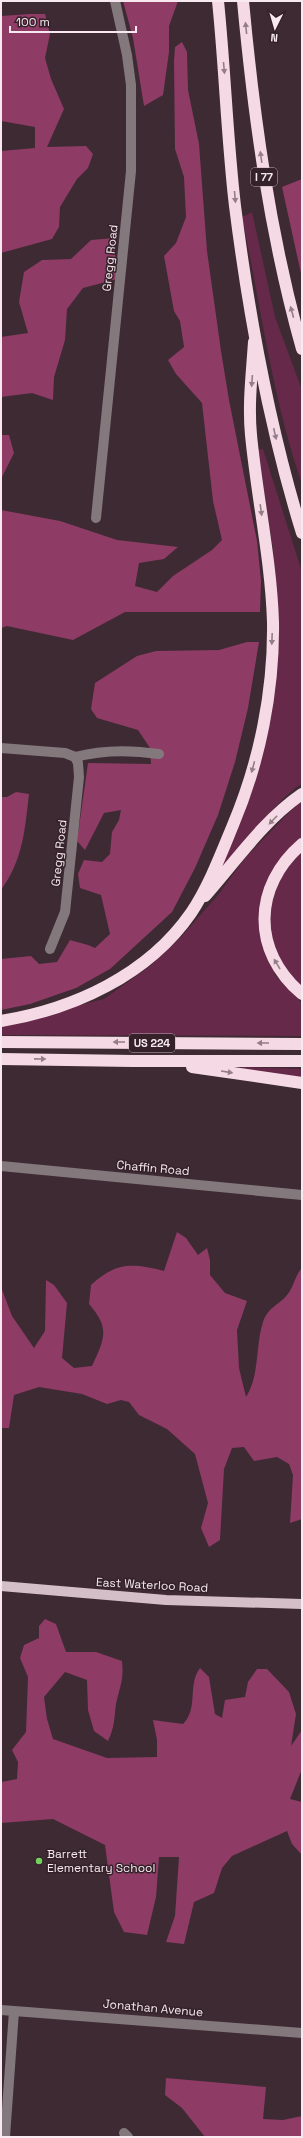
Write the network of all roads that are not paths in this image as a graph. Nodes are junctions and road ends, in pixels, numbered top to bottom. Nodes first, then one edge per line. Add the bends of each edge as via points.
1 (115, 1) edge
2 (218, 1) edge
3 (243, 1) edge
4 (254, 342) junction
5 (302, 350) edge
6 (96, 518) dead end
7 (302, 533) edge
8 (1, 748) edge
9 (160, 754) dead end
10 (75, 757) junction
11 (302, 794) edge
12 (302, 844) edge
13 (191, 913) junction
14 (50, 949) dead end
15 (302, 994) edge
16 (1, 1021) edge
17 (1, 1042) edge
18 (302, 1044) edge
19 (1, 1059) edge
20 (133, 1061) junction
21 (302, 1061) edge
22 (302, 1083) edge
23 (1, 1166) edge
24 (302, 1195) edge
25 (1, 1586) edge
26 (302, 1604) edge
27 (1, 2010) edge
28 (14, 2011) junction
29 (302, 2033) edge
30 (5, 2137) edge

1 - 6 street, Gregg Road via 131,85 131,171
2 -> 4 highway, I 77 via 235,206
5 -> 3 highway, I 77 via 279,261 264,179
4 -> 7 highway, I 77 via 288,486
4 -> 13 highway via 251,435 270,570 273,624 268,701 253,769 240,809
8 - 10 street via 65,753
9 - 10 street via 142,751 103,752
10 - 14 street, Gregg Road via 79,777 68,890 64,918
11 -> 13 highway via 290,802 268,825
15 -> 12 highway via 284,976 270,952 265,918 267,896 273,878 288,856
13 - 16 highway via 150,956 107,986 76,1002 52,1010
18 -> 17 highway, US 224
19 -> 20 highway, US 224
20 - 21 highway, US 224
20 -> 22 highway via 195,1067
23 - 24 street, Chaffin Road
25 - 26 main road, East Waterloo Road via 166,1600
27 - 28 street, Jonathan Avenue
28 - 29 street, Jonathan Avenue
28 - 30 street

